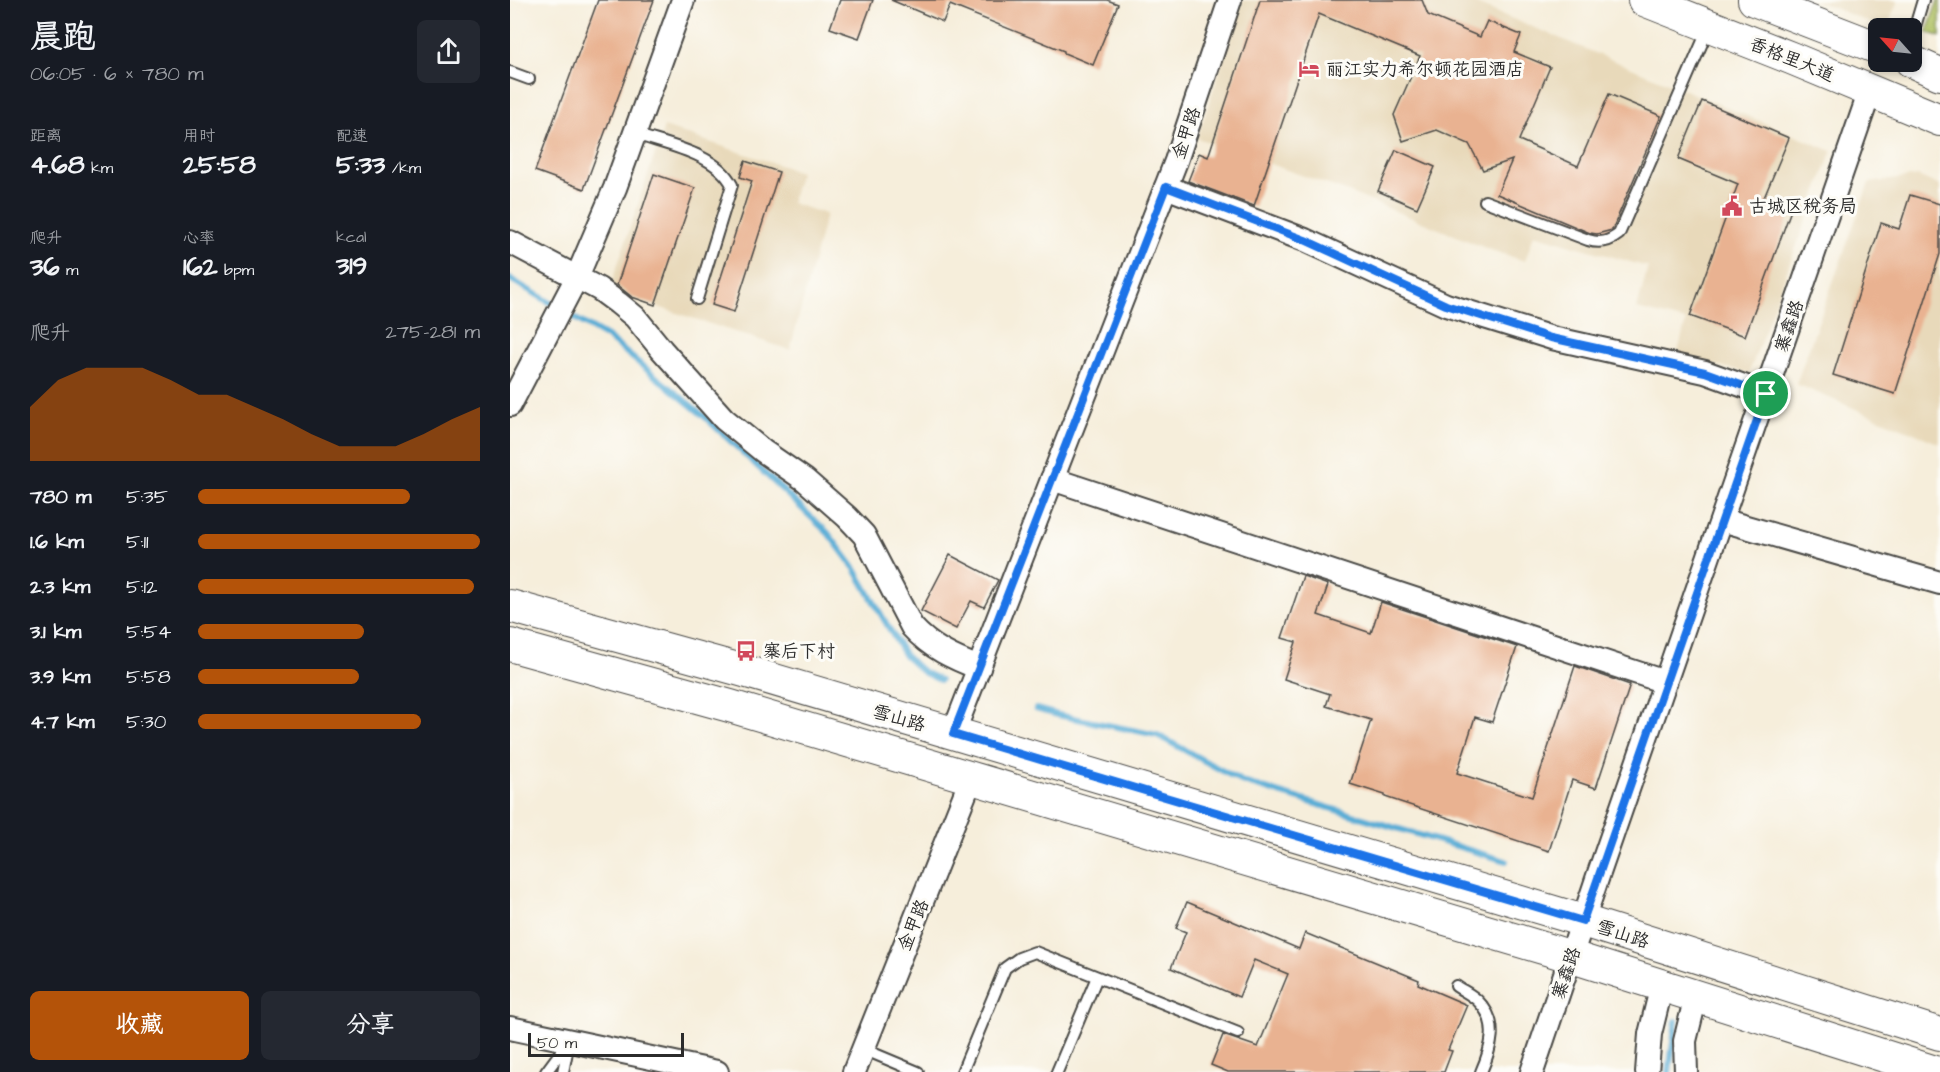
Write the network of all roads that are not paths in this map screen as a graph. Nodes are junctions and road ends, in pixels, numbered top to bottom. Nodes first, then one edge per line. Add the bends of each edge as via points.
1 (1230, 0) edge
2 (1644, 0) edge
3 (1754, 0) edge
4 (1923, 0) edge
5 (678, 1) edge
6 (1918, 18) edge
7 (1710, 26) junction
8 (1868, 44) edge
9 (1922, 66) edge
10 (510, 72) edge
11 (1940, 74) edge
12 (529, 79) dead end
13 (1870, 91) junction
14 (1940, 120) edge
15 (634, 134) junction
16 (1166, 187) junction
17 (1485, 201) dead end
18 (510, 242) edge
19 (577, 277) junction
20 (697, 299) dead end
21 (1766, 394) junction
22 (510, 405) edge
23 (1052, 478) junction
24 (1722, 520) junction
25 (1940, 583) edge
26 (510, 606) edge
27 (510, 645) edge
28 (979, 668) junction
29 (1665, 682) junction
30 (953, 734) junction
31 (971, 779) junction
32 (1583, 921) junction
33 (1571, 957) junction
34 (1097, 977) junction
35 (1456, 986) dead end
36 (1662, 986) junction
37 (1696, 996) junction
38 (510, 1028) edge
39 (1238, 1033) dead end
40 (1940, 1034) edge
41 (570, 1041) junction
42 (863, 1049) junction
43 (546, 1072) edge
44 (563, 1072) edge
45 (717, 1072) edge
46 (854, 1072) edge
47 (918, 1072) edge
48 (962, 1072) edge
49 (1057, 1072) edge
50 (1481, 1072) edge
51 (1532, 1072) edge
52 (1647, 1072) edge
53 (1686, 1072) edge
54 (1935, 1072) edge

1 - 16 street, 金甲路
2 - 7 main road, 香格里大道
3 - 8 main road
4 - 6 lane
5 - 15 street
7 - 13 main road, 香格里大道
7 - 17 lane via 1619,234 1600,242 1588,240
9 - 11 main road
10 - 12 lane
13 - 14 main road, 香格里大道
13 - 21 street, 寨鑫路
15 - 19 street
15 - 20 lane via 706,159 723,171 732,185
16 - 21 street via 1305,240 1446,305 1551,338 1705,372
16 - 23 street, 金甲路
18 - 19 street
19 - 22 street
19 - 28 street via 635,317 724,419 847,517 864,535 919,635 938,650
21 - 24 street, 寨鑫路
23 - 28 street, 金甲路
23 - 29 street
24 - 25 street
24 - 29 street, 寨鑫路
26 - 30 main road, 雪山路
27 - 31 main road, 雪山路
28 - 30 street, 金甲路
29 - 32 street, 寨鑫路
30 - 32 main road, 雪山路
31 - 33 main road, 雪山路
31 - 42 street, 金甲路
32 - 33 street, 寨鑫路
32 - 40 main road, 雪山路
33 - 36 main road, 雪山路
33 - 51 street, 寨鑫路
34 - 39 lane
34 - 48 lane via 1035,952 1012,962 1005,968
34 - 49 lane
35 - 50 lane via 1478,1000 1491,1024 1491,1048
36 - 37 main road, 雪山路
36 - 52 street via 1650,1034
37 - 53 street via 1685,1041
37 - 54 main road, 雪山路
38 - 41 street
41 - 43 lane
41 - 44 lane
41 - 45 street
42 - 46 street, 金甲路
42 - 47 lane

